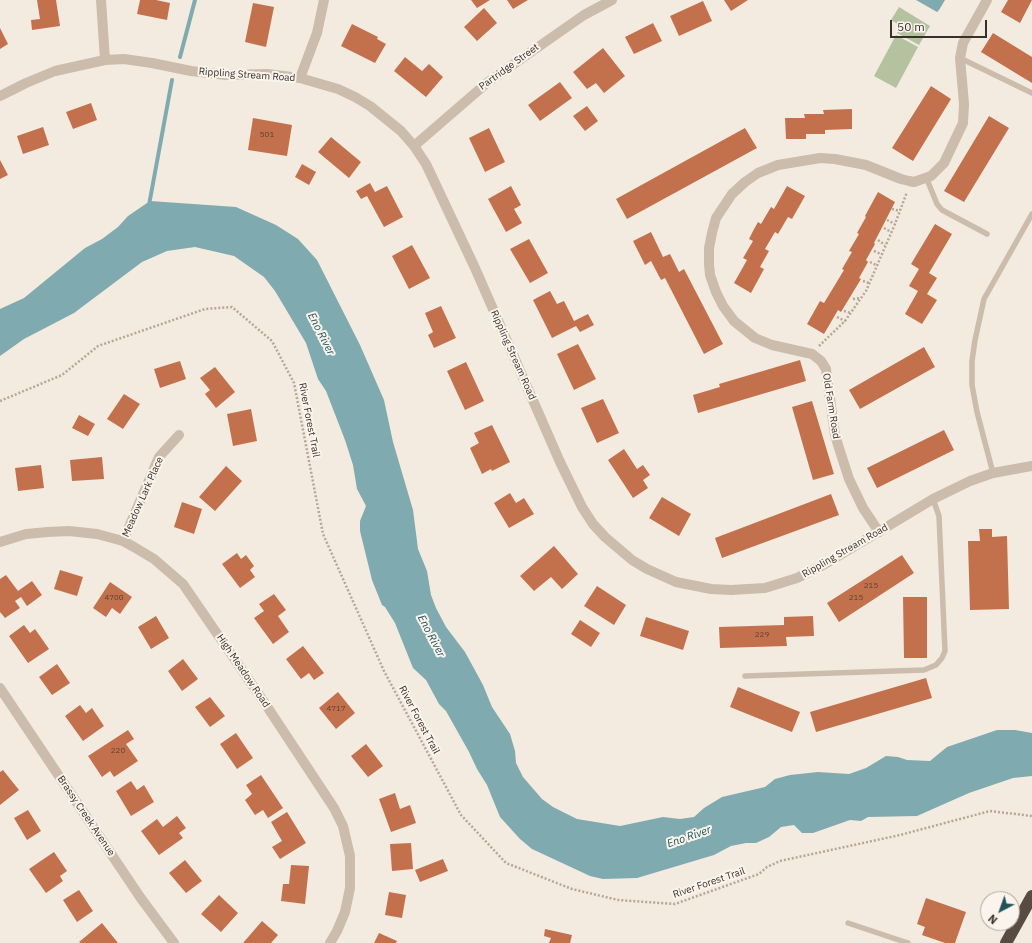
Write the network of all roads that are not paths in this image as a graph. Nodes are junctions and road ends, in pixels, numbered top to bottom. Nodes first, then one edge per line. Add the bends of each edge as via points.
1 (100, 0) edge
2 (324, 0) edge
3 (612, 0) edge
4 (987, 0) edge
5 (960, 58) junction
6 (105, 60) junction
7 (300, 78) junction
8 (1032, 93) edge
9 (0, 96) edge
10 (414, 146) junction
11 (926, 177) junction
12 (1032, 214) edge
13 (987, 234) dead end
14 (179, 435) dead end
15 (1032, 466) edge
16 (993, 473) junction
17 (933, 499) junction
18 (879, 532) junction
19 (123, 541) junction
20 (0, 542) edge
21 (745, 676) dead end
22 (0, 688) edge
23 (1032, 896) edge
24 (848, 923) dead end
25 (174, 943) edge
26 (330, 943) edge
27 (908, 943) edge
28 (1006, 943) edge

1 - 6 street
2 - 7 street via 317,33
3 - 10 street, Partridge Street via 584,15 488,82
4 - 5 street via 963,43
5 - 8 lane
5 - 11 street via 963,123 944,163 931,176
6 - 7 street, Rippling Stream Road via 131,60 226,75 267,74
6 - 9 street, Rippling Stream Road via 55,71
7 - 10 street, Rippling Stream Road via 338,89 354,97 386,118
10 - 18 street, Rippling Stream Road via 426,164 460,236 571,486 593,524 619,550 647,569 676,582 711,589 764,588 797,578
11 - 13 lane via 942,210
11 - 18 street, Old Farm Road via 914,182 866,165 820,158 772,167 758,173 732,194 716,218 709,248 710,275 723,306 734,321 755,338 772,345 812,354 826,369 835,435 849,479 863,508
12 - 16 lane via 984,299 975,340 972,385
14 - 19 street, Meadow Lark Place via 159,457
15 - 16 street, Rippling Stream Road
16 - 17 street, Rippling Stream Road
17 - 18 street, Rippling Stream Road
17 - 21 lane via 939,516 945,651 936,665 924,670
19 - 20 street, High Meadow Road via 97,534 69,531 26,534
19 - 26 street, High Meadow Road via 154,559 187,589 334,808 346,835 351,872 345,912
22 - 25 street, Brassy Creek Avenue via 140,897
23 - 28 highway
24 - 27 lane

